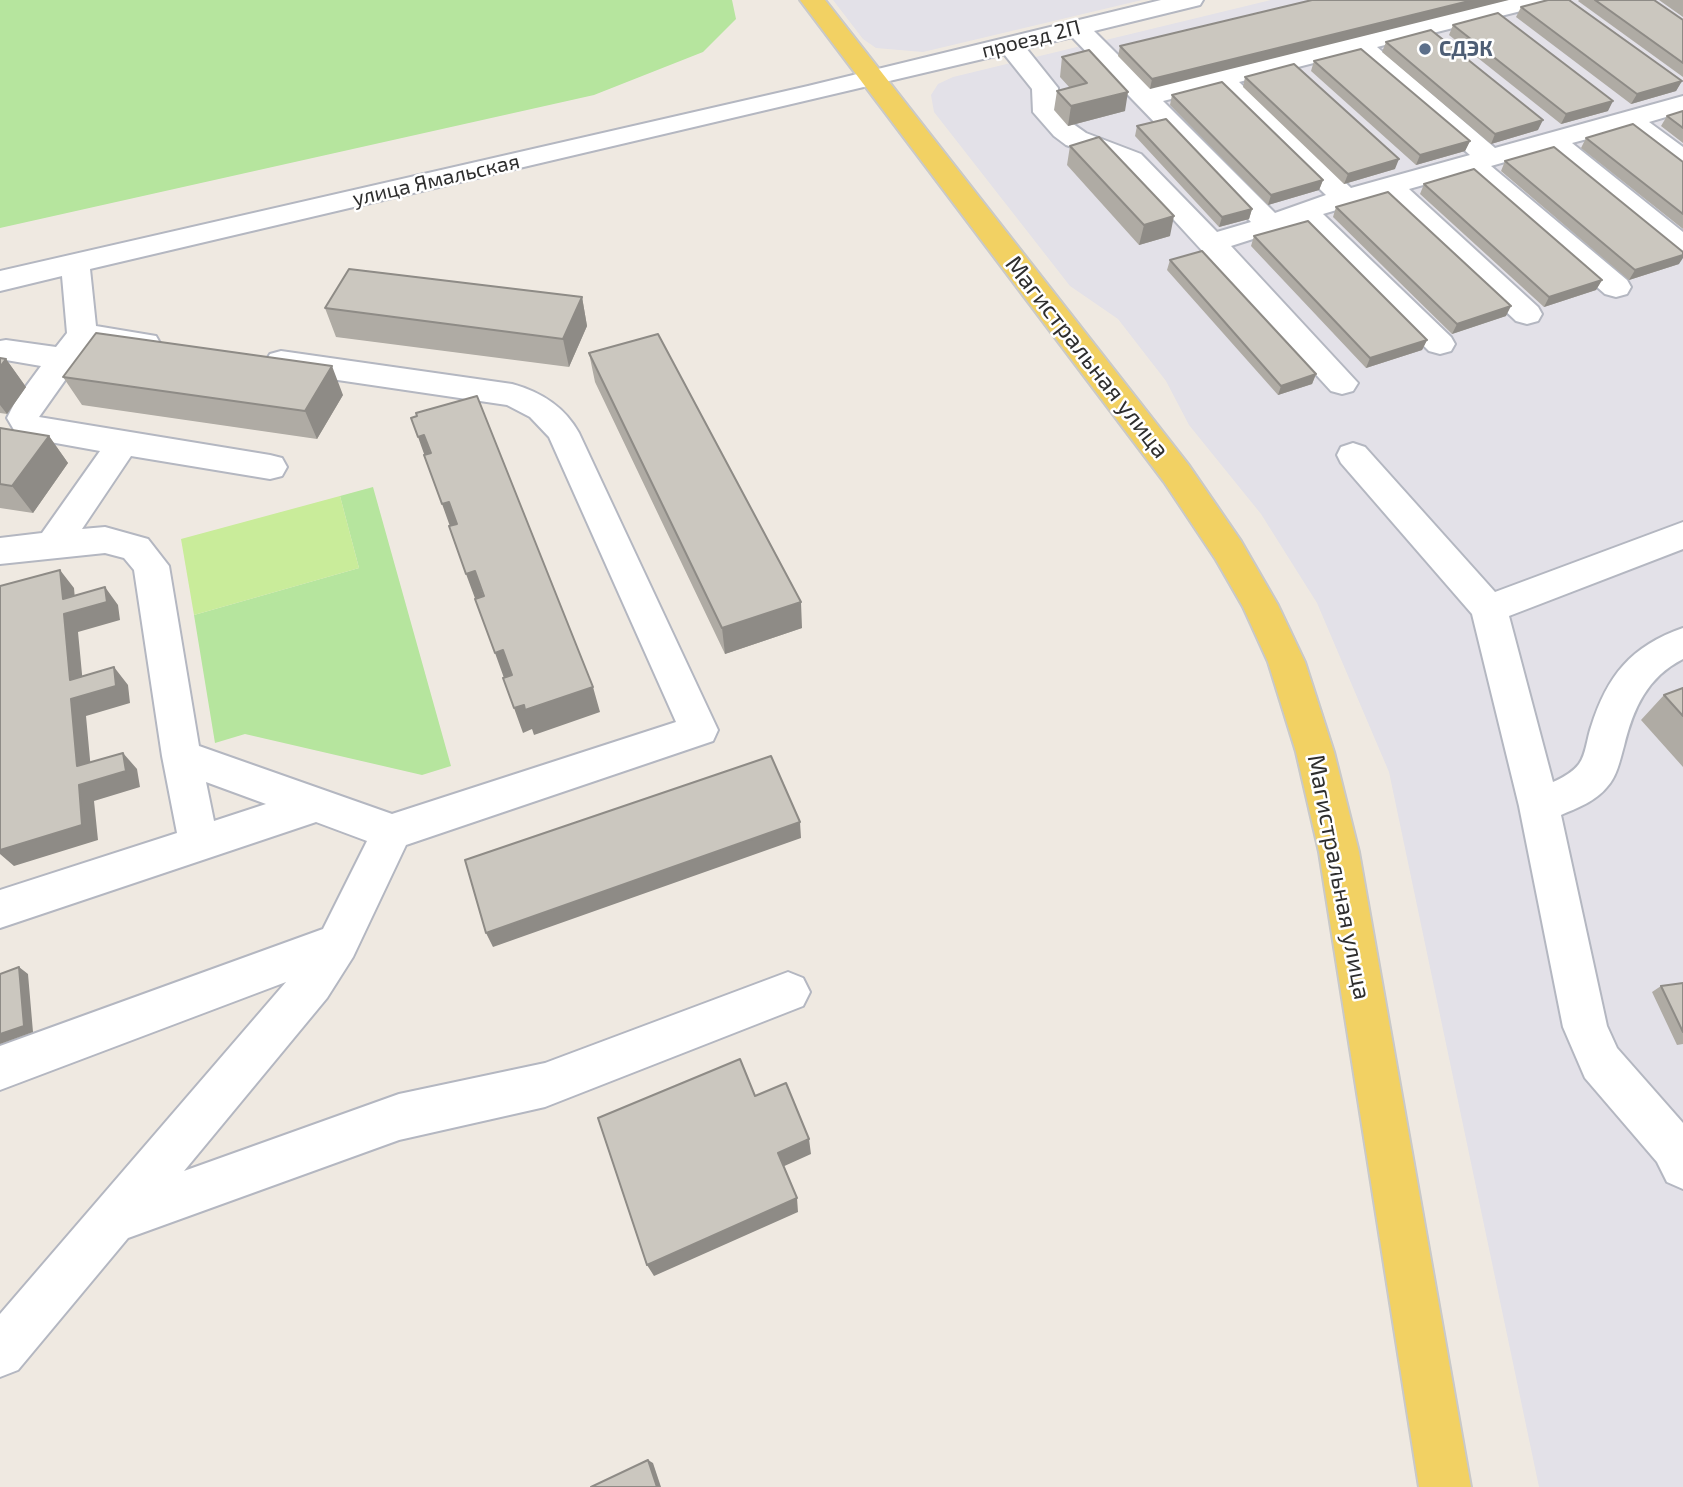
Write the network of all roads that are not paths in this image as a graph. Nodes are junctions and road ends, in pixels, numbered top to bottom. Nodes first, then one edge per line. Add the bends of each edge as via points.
1 (811, 0) edge
2 (1191, 0) edge
3 (1536, 0) edge
4 (1493, 11) junction
5 (1426, 27) junction
6 (1514, 27) edge
7 (1077, 28) junction
8 (1009, 44) junction
9 (1358, 44) junction
10 (1447, 44) edge
11 (1288, 61) junction
12 (871, 78) junction
13 (1220, 78) junction
14 (1308, 79) edge
15 (1146, 97) junction
16 (1683, 104) edge
17 (1624, 113) junction
18 (1552, 133) junction
19 (1481, 160) junction
20 (1683, 160) edge
21 (1401, 175) junction
22 (1345, 198) junction
23 (1304, 212) junction
24 (1271, 225) junction
25 (1211, 243) junction
26 (1683, 247) edge
27 (75, 263) junction
28 (0, 281) edge
29 (1616, 287) dead end
30 (1527, 314) dead end
31 (1440, 345) dead end
32 (72, 346) junction
33 (177, 348) edge
34 (6, 350) dead end
35 (245, 357) edge
36 (1342, 383) dead end
37 (122, 444) junction
38 (1353, 455) dead end
39 (270, 467) dead end
40 (1683, 535) edge
41 (52, 546) junction
42 (0, 551) edge
43 (1489, 609) junction
44 (1683, 643) edge
45 (181, 756) junction
46 (318, 804) junction
47 (1539, 806) junction
48 (392, 832) junction
49 (199, 843) junction
50 (0, 909) edge
51 (338, 943) junction
52 (788, 992) dead end
53 (0, 1068) edge
54 (1683, 1166) edge
55 (111, 1220) junction
56 (0, 1352) edge
57 (1444, 1487) edge

1 - 12 main road, Магистральная улица
2 - 7 street, проезд 2П
3 - 4 street
4 - 5 street
4 - 6 street
5 - 9 street
5 - 10 street
7 - 8 street, проезд 2П
7 - 15 street
8 - 12 street, проезд 2П
8 - 25 street via 1040,80 1047,95 1046,112 1059,127 1076,139 1130,157
9 - 11 street
9 - 19 street
11 - 13 street
11 - 14 street
12 - 27 street, улица Ямальская
12 - 57 main road, Магистральная улица via 1212,523 1249,585 1297,690 1339,852
13 - 15 street
13 - 22 street
15 - 24 street
16 - 17 street
17 - 18 street
17 - 20 street
18 - 19 street
18 - 26 street
19 - 21 street
19 - 29 street
21 - 22 street
21 - 30 street
22 - 23 street
23 - 24 street
23 - 31 street
24 - 25 street
25 - 36 street
27 - 28 street, улица Ямальская
27 - 32 street
32 - 33 street
32 - 34 street
32 - 37 street via 27,408 23,418 27,427
35 - 48 street via 512,395 551,416 564,433 699,730
37 - 39 street
37 - 41 street
38 - 43 street
40 - 43 street
41 - 42 street
41 - 45 street via 105,540 136,548 151,566
43 - 47 street
44 - 47 street via 1637,671 1624,689 1591,778
45 - 46 street
45 - 49 street
46 - 48 street
46 - 49 street
47 - 54 street via 1585,1027 1601,1063 1672,1146
48 - 51 street
49 - 50 street
51 - 53 street
51 - 55 street via 312,984
52 - 55 street via 545,1085 399,1117
55 - 56 street

